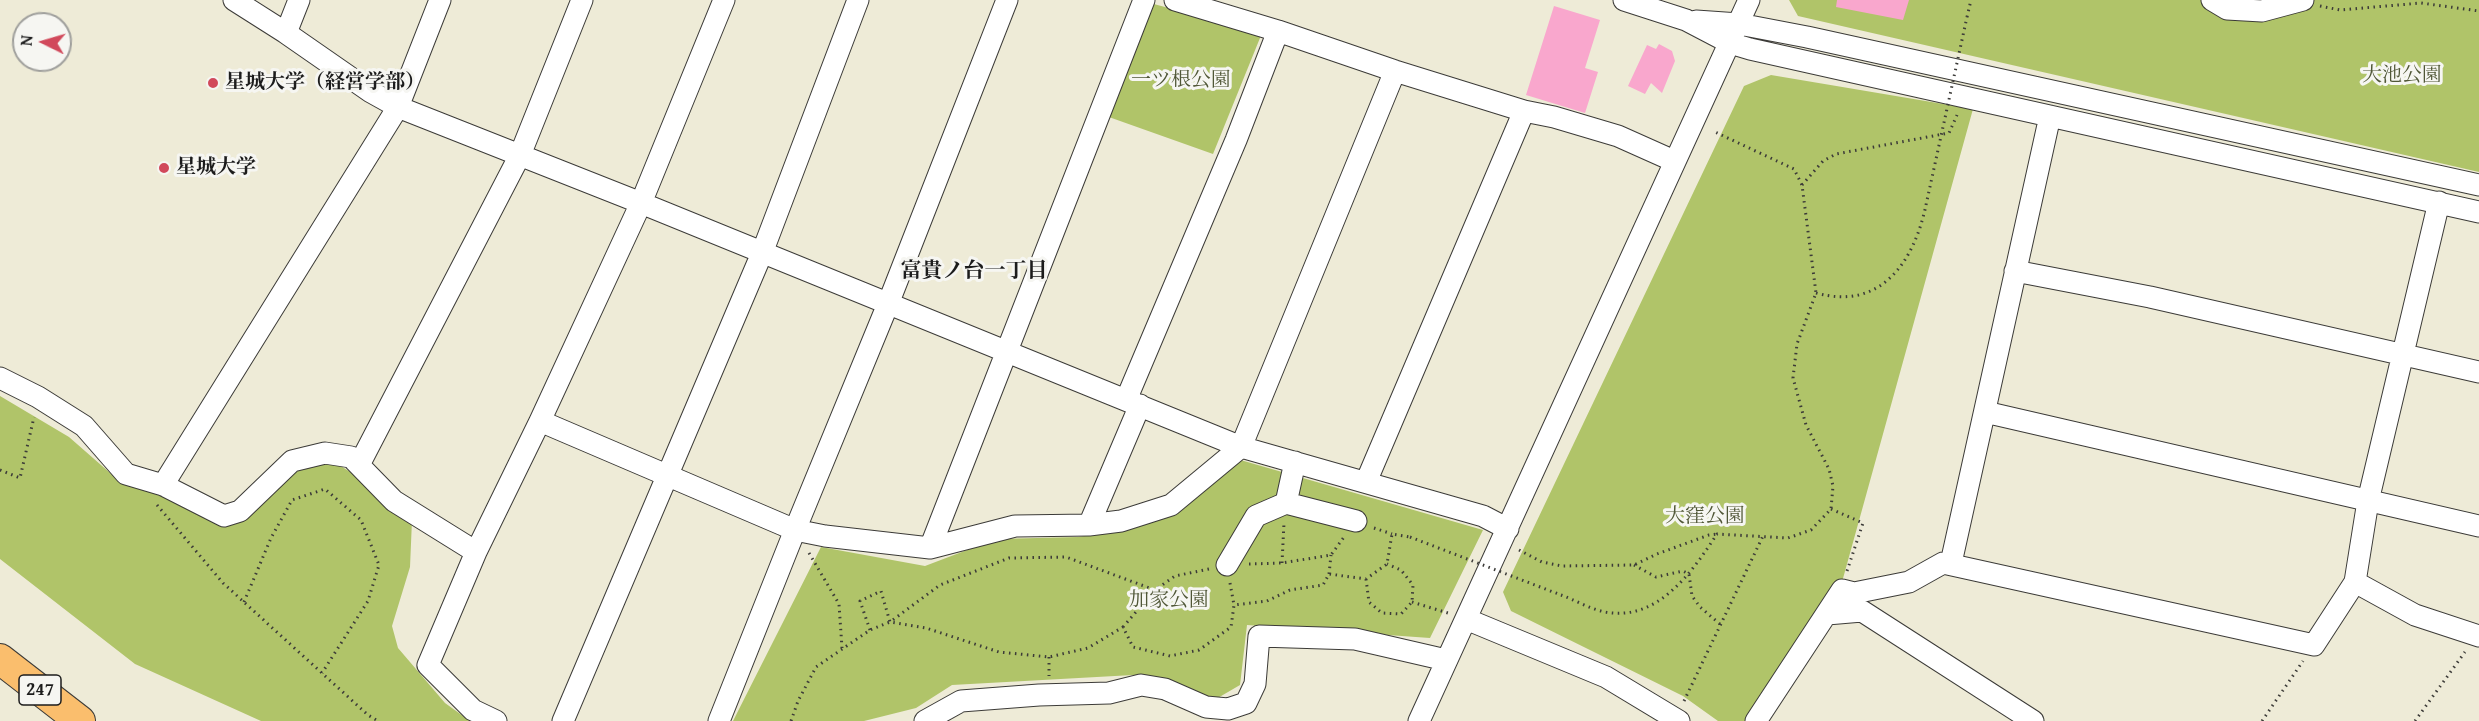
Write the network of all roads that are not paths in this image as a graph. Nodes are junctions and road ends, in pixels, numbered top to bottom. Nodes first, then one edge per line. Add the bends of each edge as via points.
1 (234, 0) edge
2 (299, 0) edge
3 (440, 0) edge
4 (582, 0) edge
5 (724, 0) edge
6 (858, 0) edge
7 (1006, 0) edge
8 (1144, 0) edge
9 (1175, 0) edge
10 (1624, 0) edge
11 (1749, 0) edge
12 (2211, 0) edge
13 (2301, 1) edge
14 (1278, 31) junction
15 (286, 33) junction
16 (1734, 34) junction
17 (1395, 71) junction
18 (398, 107) junction
19 (1524, 111) junction
20 (2050, 116) junction
21 (520, 155) junction
22 (1674, 161) junction
23 (2479, 185) edge
24 (2439, 202) junction
25 (641, 203) junction
26 (2479, 212) edge
27 (762, 253) junction
28 (2015, 271) junction
29 (888, 304) junction
30 (1008, 352) junction
31 (2404, 355) junction
32 (2479, 372) edge
33 (0, 378) edge
34 (1133, 403) junction
35 (1986, 412) junction
36 (540, 422) junction
37 (1241, 447) junction
38 (1295, 462) junction
39 (359, 465) junction
40 (668, 477) junction
41 (1366, 482) junction
42 (160, 494) junction
43 (2368, 501) junction
44 (1286, 503) junction
45 (1356, 521) road end
46 (1089, 525) junction
47 (2479, 526) edge
48 (1508, 529) junction
49 (799, 530) junction
50 (930, 548) junction
51 (476, 552) junction
52 (1951, 563) junction
53 (1227, 565) road end
54 (2355, 582) junction
55 (1827, 614) junction
56 (1466, 619) junction
57 (2478, 636) edge
58 (0, 659) edge
59 (1446, 660) junction
60 (1681, 711) edge
61 (1204, 714) edge
62 (80, 721) edge
63 (496, 721) edge
64 (563, 721) edge
65 (719, 721) edge
66 (925, 721) edge
67 (1419, 721) edge
68 (1756, 721) edge
69 (2033, 721) edge

1 - 15 street
2 - 15 street
3 - 18 street
4 - 21 street
5 - 25 street
6 - 27 street
7 - 29 street
8 - 30 street
9 - 14 street
10 - 16 street
11 - 16 street
12 - 13 street via 2227,9 2262,11
14 - 17 street
14 - 34 street
15 - 18 street
16 - 20 street
16 - 22 street
16 - 23 street
17 - 19 street
17 - 37 street
18 - 21 street
18 - 42 street
19 - 22 street via 1618,136
19 - 41 street
20 - 24 street
20 - 28 street
21 - 25 street
21 - 39 street
22 - 48 street
24 - 26 street
24 - 31 street
25 - 27 street
25 - 36 street
27 - 29 street
27 - 40 street
28 - 31 street via 2150,297
28 - 35 street
29 - 30 street
29 - 49 street
30 - 34 street
30 - 50 street
31 - 32 street
31 - 43 street
33 - 42 street via 84,426 126,474
34 - 37 street
34 - 46 street
35 - 43 street
35 - 52 street
36 - 40 street
36 - 51 street
37 - 38 street
37 - 46 street via 1171,505 1121,521
38 - 41 street
38 - 44 street
39 - 42 street via 351,457 325,453 292,461 240,511 224,516
39 - 51 street via 394,501
40 - 49 street
40 - 64 street
41 - 48 street via 1483,516
43 - 47 street
43 - 54 street
44 - 45 street
44 - 53 street via 1256,516
46 - 50 street via 1015,526
48 - 56 street
49 - 50 street
49 - 65 street
51 - 63 street via 428,665 472,710
52 - 54 street via 2314,645
52 - 55 street via 1943,563 1909,582 1854,593 1842,590
54 - 57 street via 2415,615
55 - 68 street
55 - 69 street via 1862,610
56 - 59 street
56 - 60 street
58 - 62 highway, 247
59 - 61 street via 1355,639 1259,636 1255,684 1246,703
59 - 67 street
61 - 66 street via 1165,689 1141,685 1109,693 961,701

